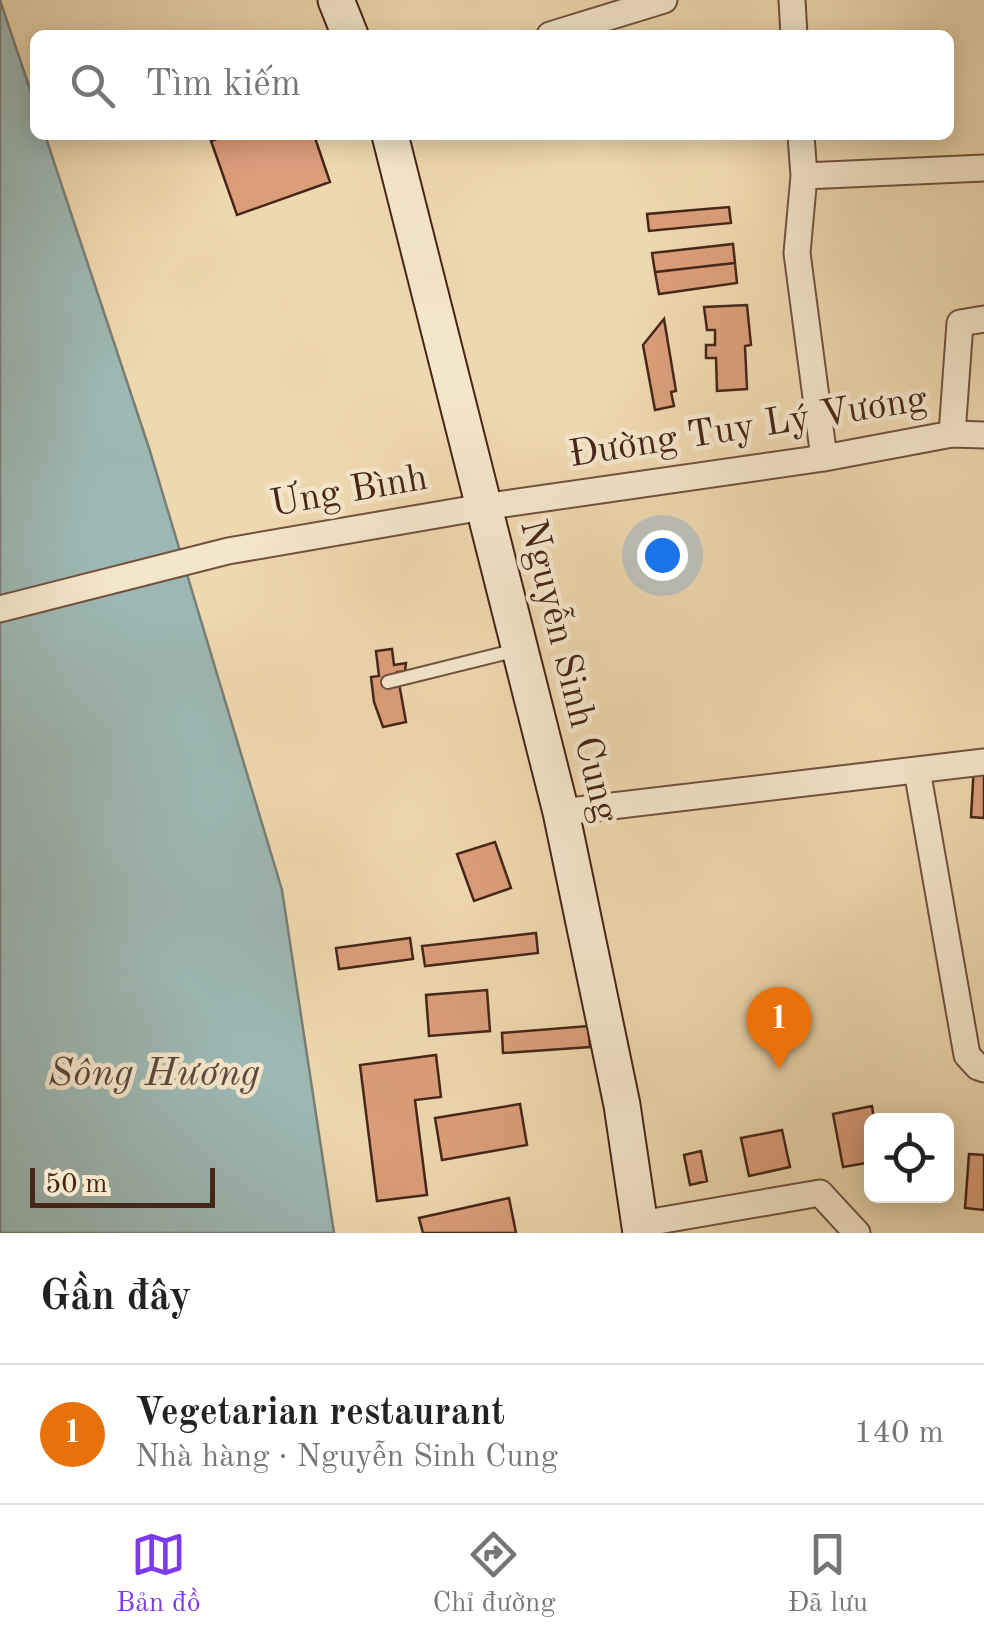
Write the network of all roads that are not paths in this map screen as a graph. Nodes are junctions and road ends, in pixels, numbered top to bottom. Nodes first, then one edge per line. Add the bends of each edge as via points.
1 (336, 0) edge
2 (664, 0) edge
3 (792, 0) edge
4 (348, 30) edge
5 (566, 30) edge
6 (794, 30) edge
7 (391, 140) edge
8 (801, 140) edge
9 (984, 168) edge
10 (804, 176) junction
11 (984, 319) edge
12 (952, 434) junction
13 (984, 435) edge
14 (824, 458) junction
15 (483, 507) junction
16 (0, 609) edge
17 (519, 649) junction
18 (388, 682) dead end
19 (984, 762) edge
20 (917, 770) junction
21 (561, 812) junction
22 (984, 1068) edge
23 (641, 1229) edge
24 (857, 1233) edge

1 - 4 main road
2 - 5 street
3 - 6 street
7 - 15 main road, Nguyễn Sinh Cung
8 - 10 street
9 - 10 street
10 - 14 street via 797,253
11 - 12 street, Đường Tuy Lý Vương via 960,324
12 - 13 street
12 - 14 street, Đường Tuy Lý Vương
14 - 15 street, Đường Tuy Lý Vương
15 - 16 street, Ưng Bình via 228,551
15 - 17 main road, Nguyễn Sinh Cung
17 - 18 lane
17 - 21 main road, Nguyễn Sinh Cung
19 - 20 street
20 - 21 street
20 - 22 street via 967,1054
21 - 23 main road, Nguyễn Sinh Cung
23 - 24 street via 820,1193

